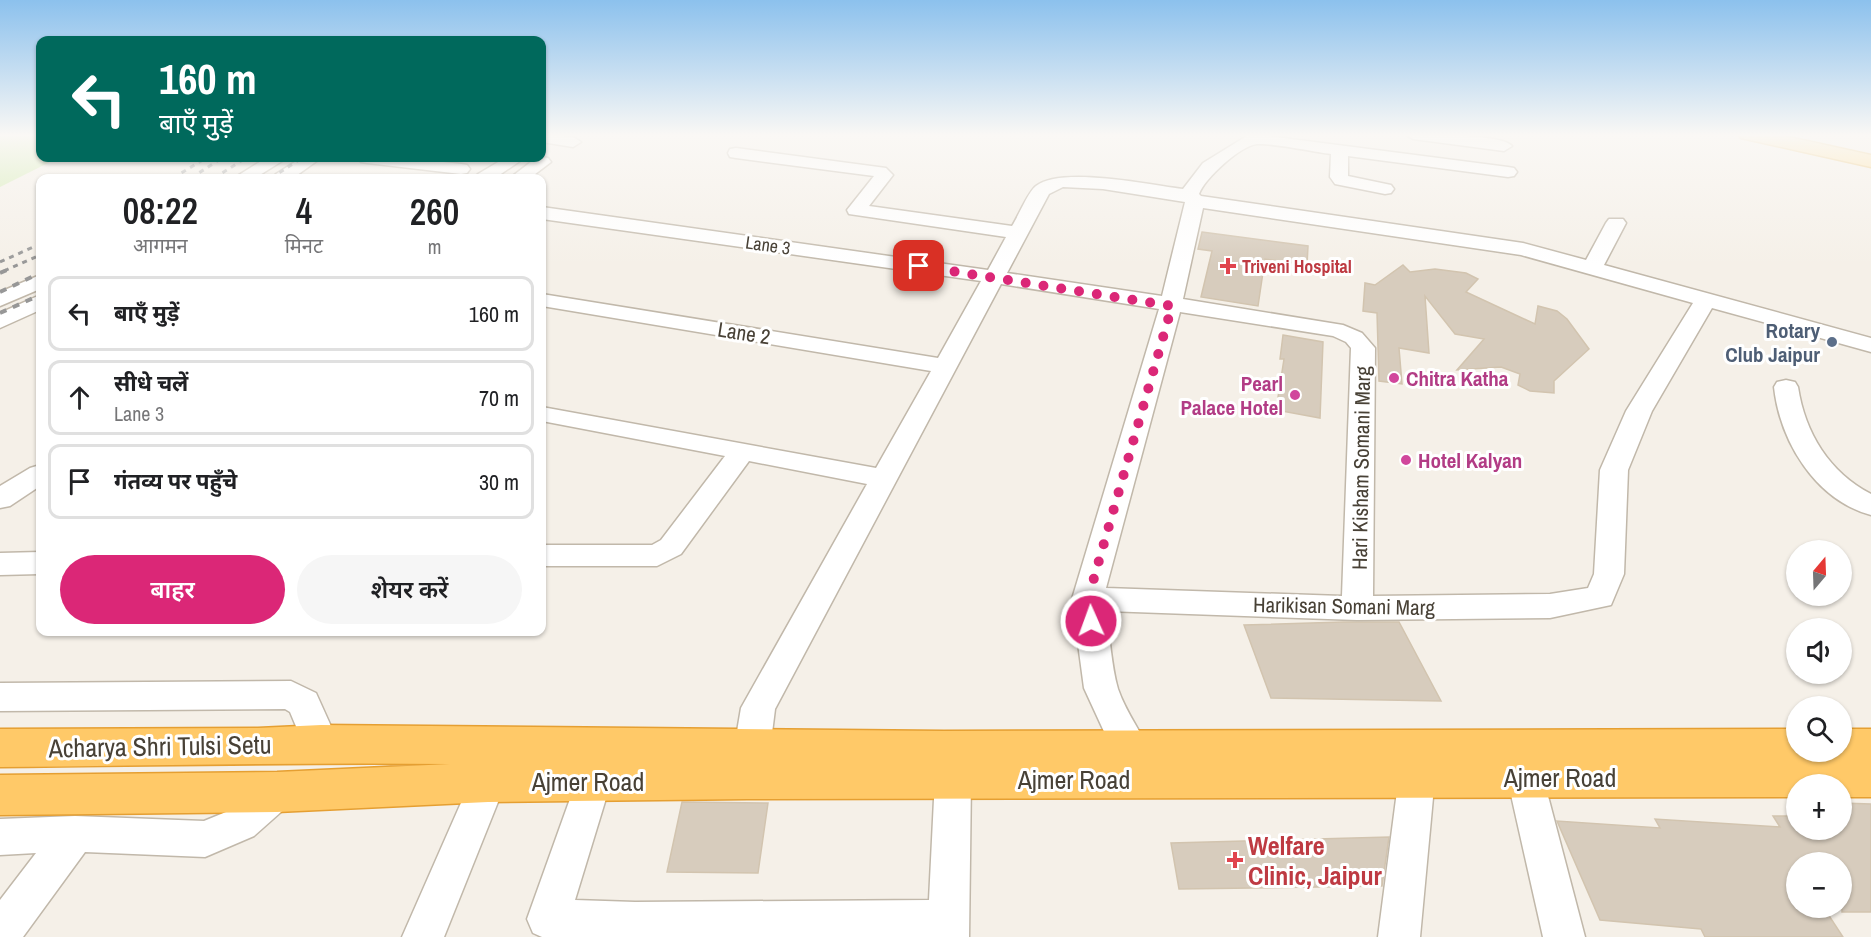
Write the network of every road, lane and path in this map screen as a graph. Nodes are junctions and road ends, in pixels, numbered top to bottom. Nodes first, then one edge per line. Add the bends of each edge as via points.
1 (882, 178) edge
2 (1197, 178) edge
3 (1339, 178) edge
4 (1385, 189) dead end
5 (1192, 198) junction
6 (546, 214) edge
7 (1616, 223) dead end
8 (1019, 233) junction
9 (1593, 267) junction
10 (995, 277) junction
11 (36, 283) edge
12 (0, 300) edge
13 (1706, 300) junction
14 (546, 301) edge
15 (36, 304) edge
16 (1172, 306) junction
17 (0, 321) edge
18 (1871, 345) edge
19 (946, 366) junction
20 (1786, 387) dead end
21 (546, 417) edge
22 (742, 452) junction
23 (36, 476) edge
24 (884, 478) junction
25 (0, 499) edge
26 (1871, 506) edge
27 (546, 556) edge
28 (36, 563) edge
29 (0, 564) edge
30 (1088, 599) junction
31 (1357, 608) junction
32 (0, 697) edge
33 (321, 744) junction
34 (0, 748) edge
35 (1786, 748) edge
36 (1852, 748) edge
37 (1871, 748) edge
38 (752, 749) junction
39 (1137, 764) junction
40 (1417, 776) junction
41 (1525, 777) junction
42 (1871, 777) edge
43 (953, 779) junction
44 (488, 782) junction
45 (593, 782) junction
46 (277, 792) junction
47 (0, 795) edge
48 (75, 834) junction
49 (0, 837) edge
50 (948, 928) edge
51 (634, 930) edge
52 (0, 933) edge
53 (423, 937) edge
54 (1400, 937) edge
55 (1564, 937) edge

1 - 8 street via 856,210
2 - 5 street via 1192,183
3 - 4 street
5 - 8 street via 1103,184 1061,182 1042,190
5 - 9 street via 1523,249
5 - 16 street
6 - 10 street, Lane 3
7 - 9 street
8 - 10 street
9 - 13 street
10 - 16 street, Lane 3
10 - 19 street
11 - 12 street
13 - 18 street
13 - 31 street, Harikisan Somani Marg via 1639,411 1614,470 1610,574 1600,597 1550,606
14 - 19 street, Lane 2
15 - 17 street
16 - 30 street
16 - 31 street, Hari Kisham Somani Marg via 1333,329 1360,342 1363,377
19 - 24 street
20 - 26 street via 1787,408 1799,438 1840,488
21 - 22 street
22 - 24 street
22 - 27 street via 671,547 657,555
23 - 25 street
24 - 38 street via 758,708
28 - 29 street
30 - 31 street, Harikisan Somani Marg
30 - 39 street via 1101,688
32 - 33 street via 291,695 304,702
33 - 34 highway, Acharya Shri Tulsi Setu
33 - 38 highway, Ajmer Road
35 - 39 highway, Ajmer Road
36 - 37 highway
38 - 39 highway, Ajmer Road
39 - 40 highway, Ajmer Road
39 - 43 highway, Ajmer Road
40 - 41 highway, Ajmer Road
40 - 54 street
41 - 42 highway, Ajmer Road
41 - 55 street
43 - 45 highway, Ajmer Road
43 - 50 street
44 - 45 highway, Ajmer Road
44 - 46 highway, Ajmer Road
44 - 53 street
45 - 51 street via 548,919
46 - 47 highway, Acharya Shri Tulsi Setu
46 - 48 street via 240,824 205,839
48 - 49 street
48 - 52 street
50 - 51 street

